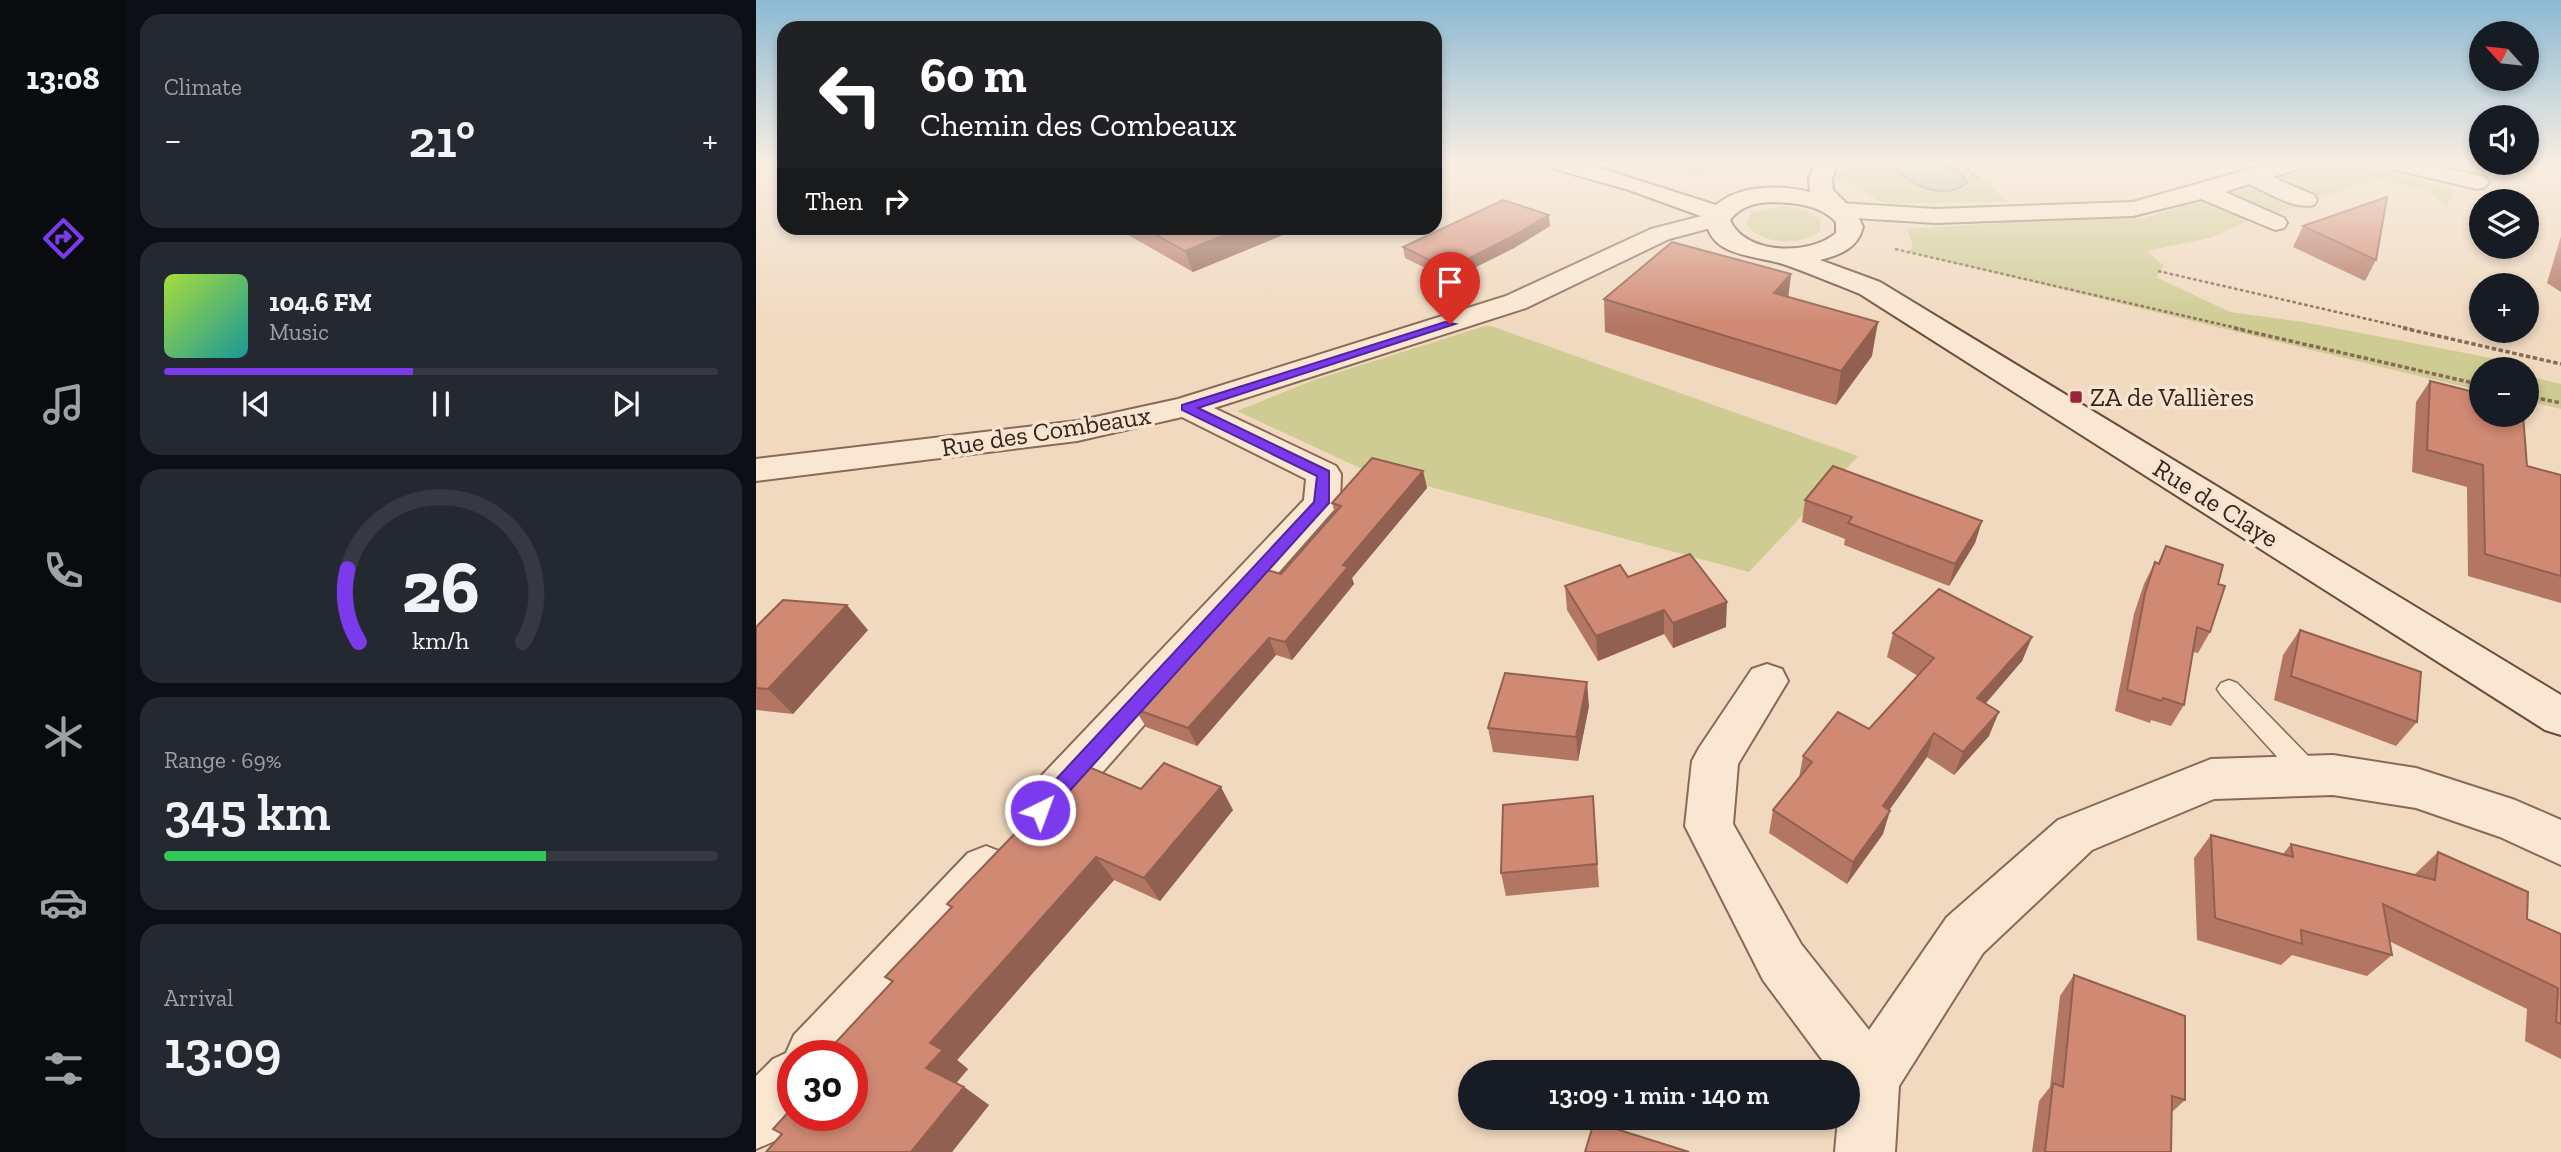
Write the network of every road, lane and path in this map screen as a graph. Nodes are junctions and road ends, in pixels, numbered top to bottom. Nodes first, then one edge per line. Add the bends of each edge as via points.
1 (1718, 217) edge
2 (1659, 218) edge
3 (1716, 218) edge
4 (1844, 218) edge
5 (1929, 218) edge
6 (2262, 218) edge
7 (2274, 223) dead end
8 (1652, 238) junction
9 (1845, 239) junction
10 (1742, 247) junction
11 (1895, 249) dead end
12 (1783, 256) junction
13 (2158, 271) dead end
14 (1870, 288) junction
15 (2561, 364) edge
16 (2469, 382) edge
17 (2539, 398) edge
18 (2561, 403) edge
19 (1186, 407) junction
20 (756, 470) edge
21 (1767, 681) dead end
22 (2229, 689) dead end
23 (2561, 718) edge
24 (2310, 775) junction
25 (2561, 843) edge
26 (828, 1040) edge
27 (1871, 1078) junction
28 (777, 1096) edge
29 (756, 1119) edge
30 (1865, 1152) edge

1 - 10 street via 1722,234
2 - 8 street
3 - 8 street, Rue des Combeaux
4 - 9 street, Rue de Claye via 1850,225
5 - 9 street
6 - 7 street
8 - 10 street, Rue des Combeaux
8 - 19 street, Rue des Combeaux via 1516,302
9 - 12 street via 1826,250
9 - 14 street, Rue de Claye via 1841,253
10 - 12 street, Rue des Combeaux
11 - 16 path
12 - 14 street, Rue de Claye
13 - 15 path
14 - 23 street, Rue de Claye
17 - 18 path
19 - 20 street, Rue des Combeaux via 1077,431
19 - 26 street via 1324,474 1322,503
21 - 27 street via 1715,761 1709,826 1782,961
22 - 24 lane
24 - 25 street via 2416,788 2515,821
24 - 27 street via 2211,779 2075,835 1965,935
27 - 30 street
28 - 29 street

